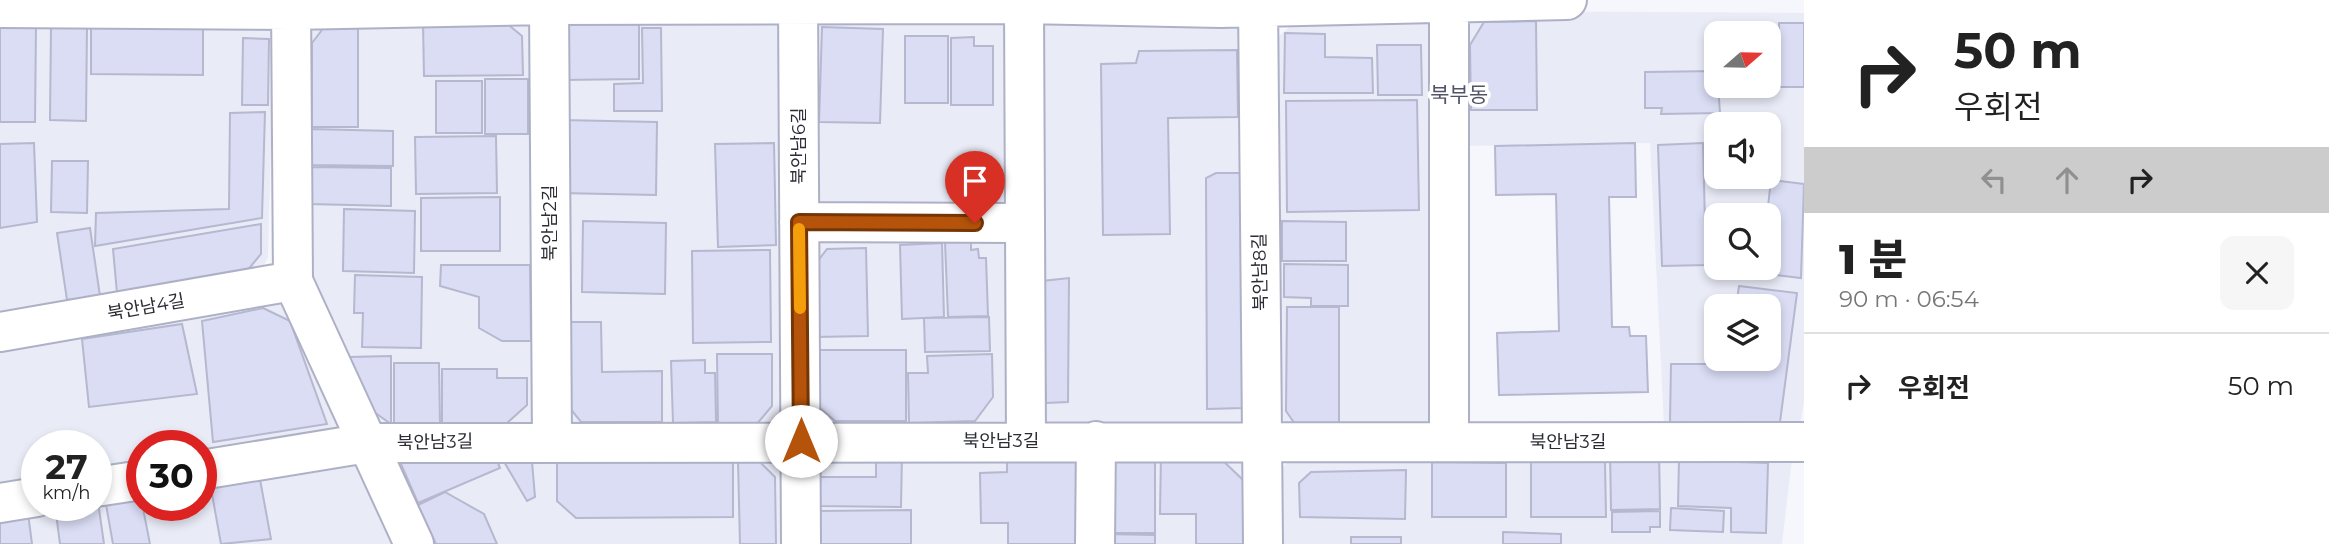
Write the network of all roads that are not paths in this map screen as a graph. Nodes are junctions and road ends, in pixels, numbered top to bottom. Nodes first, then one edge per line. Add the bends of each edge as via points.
1 (1567, 0) edge
2 (798, 2) edge
3 (1449, 2) junction
4 (1086, 3) edge
5 (1258, 3) edge
6 (529, 4) edge
7 (1024, 4) junction
8 (291, 5) edge
9 (0, 8) edge
10 (799, 222) junction
11 (1025, 223) junction
12 (293, 281) junction
13 (0, 332) edge
14 (552, 441) junction
15 (801, 441) junction
16 (1026, 441) junction
17 (1096, 441) junction
18 (1262, 441) junction
19 (1449, 442) junction
20 (1804, 442) edge
21 (367, 443) junction
22 (217, 467) edge
23 (21, 500) edge
24 (0, 503) edge
25 (414, 544) edge
26 (801, 544) edge
27 (1095, 544) edge
28 (1263, 544) edge

1 - 3 street
2 - 6 street
2 - 7 street
2 - 10 street, 북안남6길
3 - 5 street
3 - 19 street
4 - 5 street via 1222,8
4 - 7 street
5 - 18 street, 북안남8길
6 - 8 street
6 - 14 street, 북안남2길
7 - 11 street
8 - 9 street
8 - 12 street
10 - 11 street
10 - 15 street, 북안남6길
11 - 16 street
12 - 13 street, 북안남4길
12 - 21 street
14 - 15 street, 북안남3길
14 - 21 street, 북안남3길
15 - 16 street, 북안남3길
15 - 26 street, 북안남6길
16 - 17 street, 북안남3길
17 - 18 street, 북안남3길
17 - 27 street
18 - 19 street, 북안남3길
18 - 28 street, 북안남8길
19 - 20 street, 북안남3길
21 - 22 street, 북안남3길
21 - 25 street
23 - 24 street

